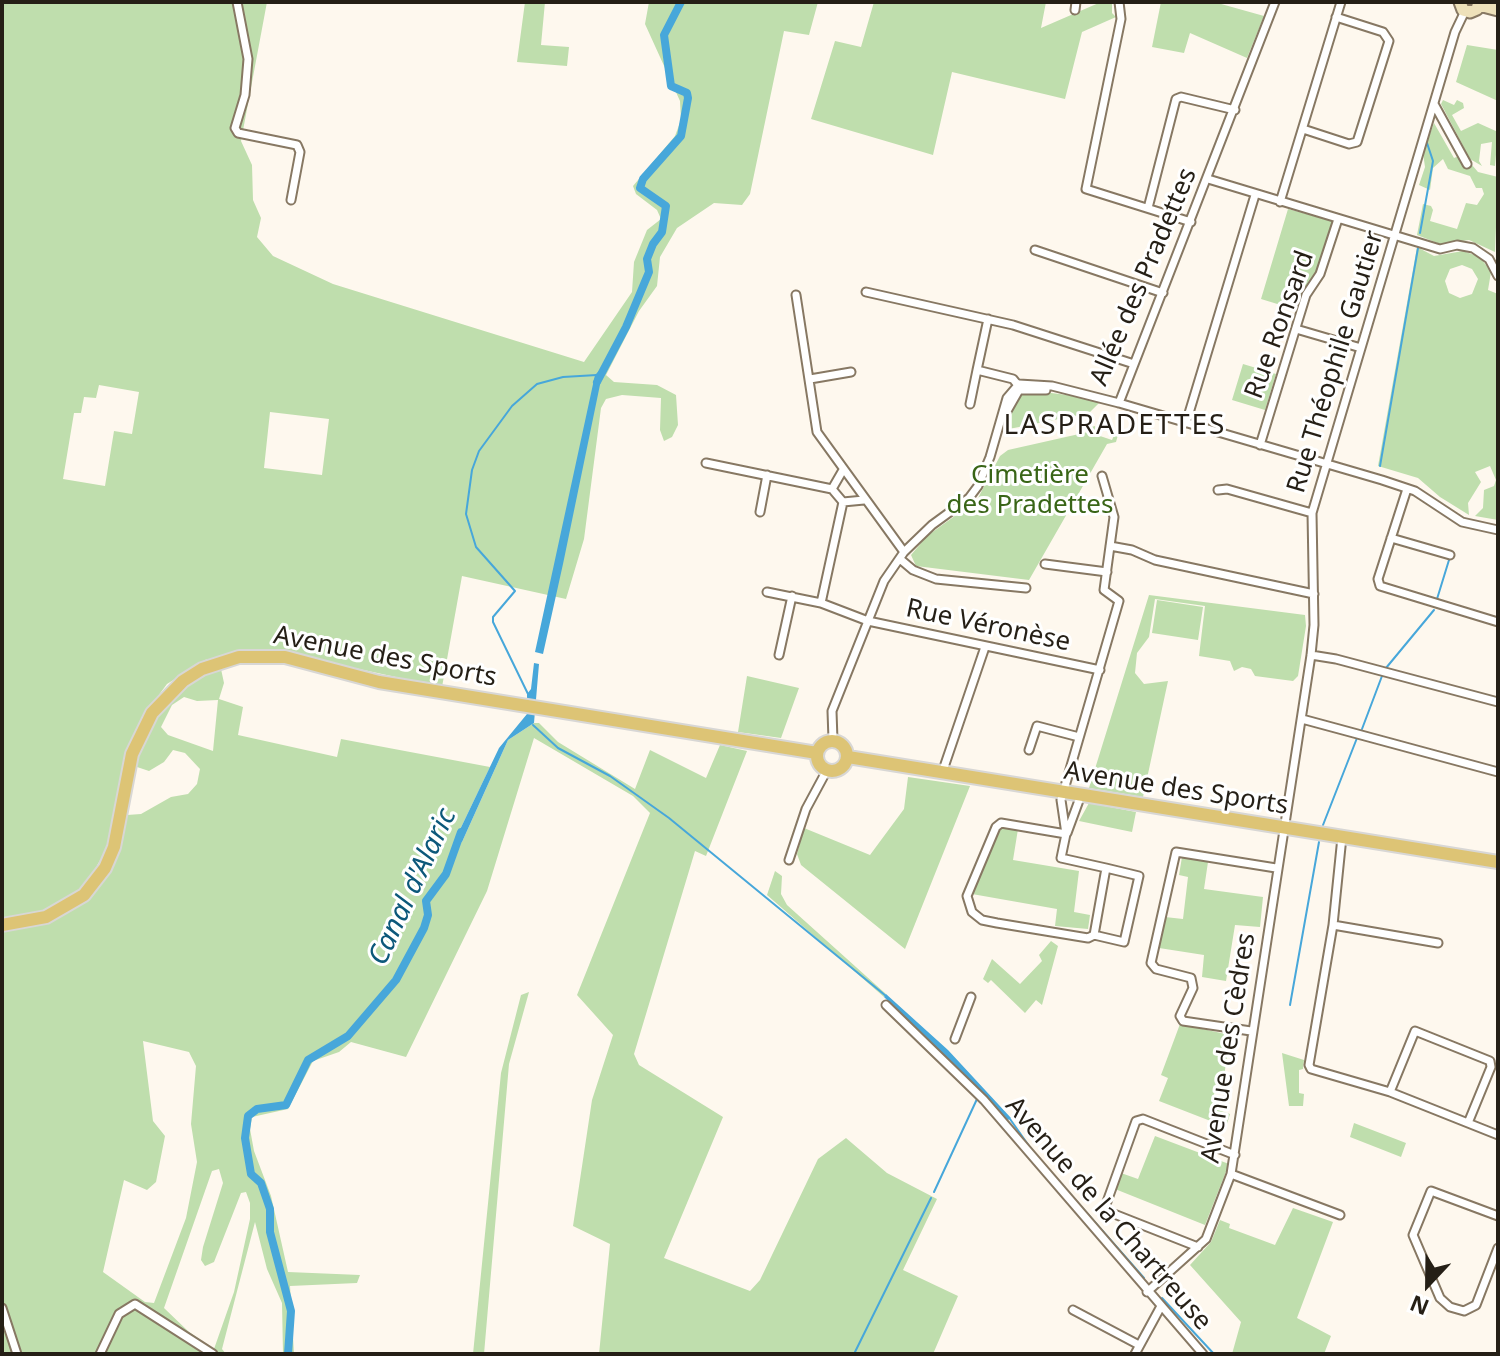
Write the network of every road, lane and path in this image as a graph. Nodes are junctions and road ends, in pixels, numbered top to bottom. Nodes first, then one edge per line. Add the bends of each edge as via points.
1 (237, 2) edge
2 (1119, 2) edge
3 (1275, 2) edge
4 (1341, 2) edge
5 (1479, 3) edge
6 (1463, 7) edge
7 (1498, 10) edge
8 (1336, 17) junction
9 (1434, 104) junction
10 (1235, 110) junction
11 (1303, 129) junction
12 (1467, 164) dead end
13 (1208, 179) junction
14 (1255, 195) junction
15 (291, 200) dead end
16 (1280, 202) junction
17 (1148, 208) junction
18 (1338, 219) junction
19 (1191, 222) junction
20 (1395, 234) junction
21 (1035, 250) dead end
22 (1498, 276) edge
23 (866, 292) dead end
24 (1163, 293) junction
25 (796, 295) dead end
26 (988, 319) junction
27 (1296, 329) junction
28 (1361, 348) junction
29 (1134, 364) junction
30 (977, 370) junction
31 (851, 372) dead end
32 (810, 379) junction
33 (1020, 387) junction
34 (1119, 403) junction
35 (970, 404) dead end
36 (1186, 423) junction
37 (1260, 445) junction
38 (706, 463) dead end
39 (1325, 465) junction
40 (843, 470) junction
41 (767, 475) junction
42 (1102, 476) dead end
43 (832, 489) junction
44 (1407, 489) junction
45 (1218, 490) dead end
46 (864, 500) junction
47 (843, 502) junction
48 (760, 512) dead end
49 (1312, 513) junction
50 (1498, 530) edge
51 (1391, 538) junction
52 (1110, 546) junction
53 (1450, 555) dead end
54 (902, 556) junction
55 (1045, 564) dead end
56 (1107, 572) junction
57 (1026, 588) dead end
58 (767, 592) dead end
59 (1314, 594) junction
60 (792, 596) junction
61 (821, 603) junction
62 (868, 621) junction
63 (1498, 622) edge
64 (985, 647) junction
65 (779, 655) dead end
66 (1311, 655) junction
67 (1100, 670) junction
68 (1498, 702) edge
69 (1302, 719) junction
70 (1079, 737) junction
71 (833, 740) junction
72 (1029, 750) dead end
73 (817, 753) junction
74 (848, 757) junction
75 (827, 770) junction
76 (1498, 772) edge
77 (942, 773) junction
78 (1062, 793) junction
79 (1081, 795) junction
80 (1282, 828) junction
81 (1066, 834) junction
82 (1342, 837) junction
83 (789, 860) dead end
84 (1498, 862) edge
85 (1106, 868) junction
86 (1276, 868) junction
87 (2, 925) edge
88 (1333, 925) junction
89 (1094, 935) junction
90 (1438, 943) dead end
91 (971, 997) dead end
92 (886, 1005) dead end
93 (1251, 1031) junction
94 (955, 1039) dead end
95 (1390, 1092) junction
96 (1468, 1123) junction
97 (1498, 1135) edge
98 (1235, 1155) junction
99 (1231, 1174) junction
100 (1340, 1215) dead end
101 (1498, 1216) edge
102 (1198, 1247) junction
103 (1498, 1248) edge
104 (1147, 1292) junction
105 (2, 1308) edge
106 (1160, 1308) junction
107 (1073, 1310) dead end
108 (1139, 1345) junction
109 (17, 1354) edge
110 (100, 1354) edge
111 (213, 1354) edge
112 (1135, 1354) edge
113 (1203, 1354) edge

1 - 15 street via 248,59 235,128 238,133 297,145
2 - 17 street via 1121,19 1086,189
3 - 10 street, Allée des Pradettes
4 - 8 street
5 - 6 street via 1475,11
5 - 7 street
6 - 9 street, Rue Théophile Gautier
8 - 11 street
8 - 11 street via 1387,34 1385,55 1357,142
9 - 12 street
9 - 20 street, Rue Théophile Gautier
10 - 13 street, Allée des Pradettes
10 - 17 street via 1176,99
11 - 16 street
13 - 14 street
13 - 19 street, Allée des Pradettes
14 - 16 street
14 - 36 street
16 - 18 street
17 - 19 street
18 - 20 street
18 - 27 street, Rue Ronsard
19 - 24 street, Allée des Pradettes
20 - 22 street via 1440,249 1473,248 1489,259
20 - 28 street, Rue Théophile Gautier
21 - 24 street
23 - 26 street
24 - 29 street, Allée des Pradettes
25 - 32 street
26 - 29 street
26 - 30 street
27 - 28 street
27 - 37 street, Rue Ronsard
28 - 39 street, Rue Théophile Gautier
29 - 34 street, Allée des Pradettes
30 - 33 street, Allée des Pradettes via 1013,379
30 - 35 street
31 - 32 street
32 - 40 street via 817,432
33 - 34 street, Allée des Pradettes
33 - 54 street via 978,486
34 - 36 street
36 - 37 street
37 - 39 street
38 - 41 street
39 - 44 street
39 - 49 street, Rue Théophile Gautier
40 - 43 street
40 - 46 street
41 - 43 street
41 - 48 street
42 - 52 street via 1114,517
43 - 47 street
44 - 50 street via 1462,522
44 - 51 street
45 - 49 street
46 - 47 street
46 - 54 street
47 - 61 street
49 - 59 street, Rue Théophile Gautier
51 - 53 street
51 - 63 street via 1378,579 1385,590
52 - 56 street
52 - 59 street
54 - 57 street via 913,570 936,579
54 - 62 street via 884,581
55 - 56 street
56 - 67 street via 1104,590 1119,601
58 - 60 street, Rue Véronèse
59 - 66 street, Rue Théophile Gautier
60 - 61 street, Rue Véronèse
60 - 65 street
61 - 62 street, Rue Véronèse
62 - 64 street, Rue Véronèse
62 - 71 street via 832,711
64 - 67 street, Rue Véronèse
64 - 77 street
66 - 68 street
66 - 69 street, Rue Théophile Gautier
67 - 70 street
69 - 76 street
69 - 80 street, Rue Théophile Gautier
70 - 72 street via 1037,726
70 - 78 street
71 - 73 main road
71 - 74 main road via 843,745
73 - 75 main road
73 - 87 main road, Avenue des Sports via 379,682 285,657 239,657 202,669 166,695 137,740 120,830 95,883 60,912
74 - 75 main road via 841,769
74 - 77 main road, Avenue des Sports
75 - 83 street via 806,809
77 - 78 main road, Avenue des Sports
78 - 79 main road, Avenue des Sports
78 - 81 street
79 - 80 main road, Avenue des Sports
79 - 81 street
80 - 82 main road, Avenue des Sports
80 - 86 street, Avenue des Cèdres
81 - 85 street via 1061,858
81 - 89 street via 1001,823 967,896 972,912 982,920
82 - 84 main road, Avenue des Sports
82 - 88 street
85 - 89 street
85 - 89 street via 1139,876 1124,942
86 - 93 street, Avenue des Cèdres
86 - 93 street via 1176,852 1151,963 1191,978 1183,1021
88 - 90 street
88 - 95 street via 1309,1065
91 - 94 street
92 - 104 street, Avenue de la Chartreuse via 984,1100
93 - 98 street, Avenue des Cèdres
95 - 96 street
95 - 96 street via 1415,1031 1490,1061
96 - 97 street
98 - 99 street, Avenue des Cèdres
98 - 102 street via 1143,1119 1136,1121 1104,1210
99 - 100 street
99 - 102 street, Avenue des Cèdres
101 - 103 street via 1431,1191 1413,1235 1440,1298 1464,1311 1476,1305
102 - 104 street, Avenue des Cèdres
104 - 106 street, Avenue de la Chartreuse
105 - 109 street
106 - 108 street
106 - 113 street, Avenue de la Chartreuse
107 - 108 street
108 - 112 street
110 - 111 street via 119,1314 135,1304

